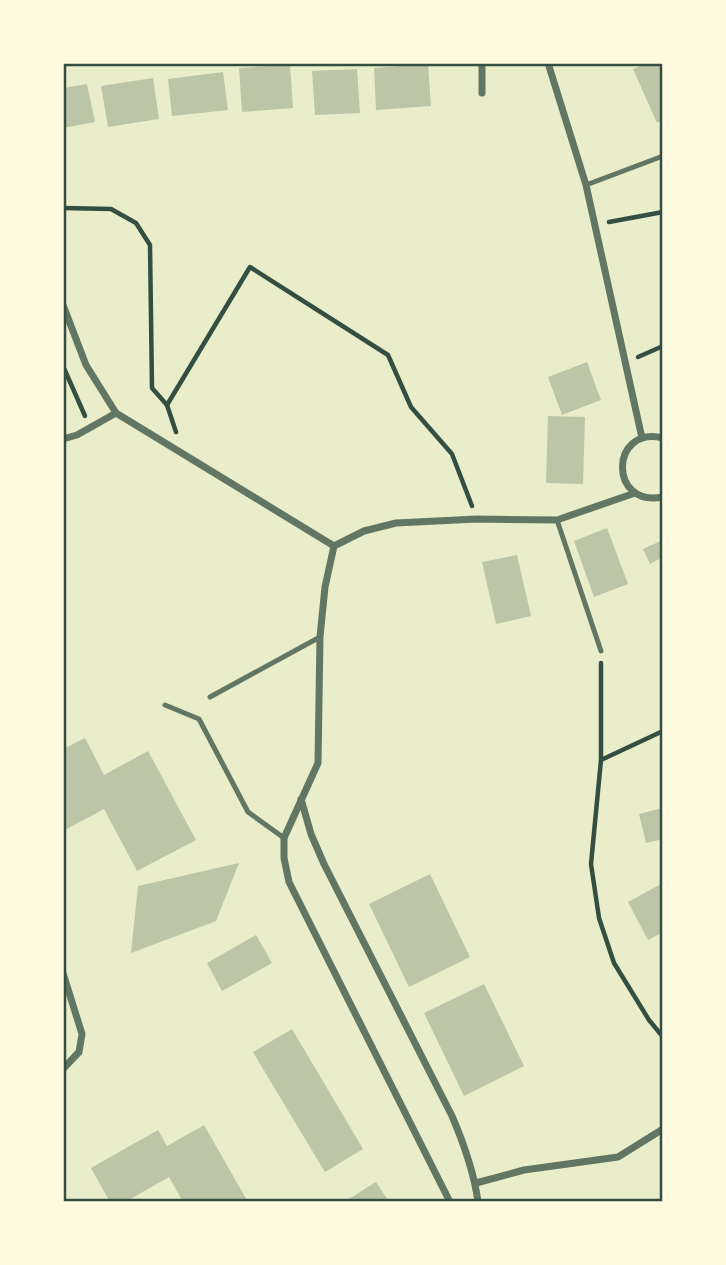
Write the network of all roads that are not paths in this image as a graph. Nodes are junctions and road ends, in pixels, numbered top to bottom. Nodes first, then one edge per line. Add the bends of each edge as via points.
1 (482, 63) edge
2 (548, 63) edge
3 (482, 93) dead end
4 (663, 156) edge
5 (586, 185) junction
6 (63, 305) edge
7 (116, 413) junction
8 (642, 438) junction
9 (663, 438) edge
10 (63, 439) edge
11 (635, 493) junction
12 (663, 497) edge
13 (557, 520) junction
14 (334, 546) junction
15 (320, 637) junction
16 (601, 651) road end
17 (210, 697) dead end
18 (165, 705) dead end
19 (301, 798) junction
20 (284, 838) junction
21 (63, 973) edge
22 (63, 1069) edge
23 (663, 1129) edge
24 (476, 1183) junction
25 (450, 1202) edge
26 (478, 1202) edge

1 - 3 street
2 - 5 street
4 - 5 lane
5 - 8 street
6 - 7 street via 86,365
7 - 10 street
7 - 14 street
8 - 9 street
8 - 11 street via 623,459 624,478
11 - 12 street via 652,499
11 - 13 street
13 - 14 street via 396,523 364,530
13 - 16 lane
14 - 15 street
15 - 17 lane
15 - 19 street via 318,763
18 - 20 lane via 199,719 248,812
19 - 20 street
19 - 24 street via 324,864 452,1115
20 - 25 street via 289,882
21 - 22 street via 82,1034 79,1052
23 - 24 street via 618,1157 524,1170
24 - 26 street

